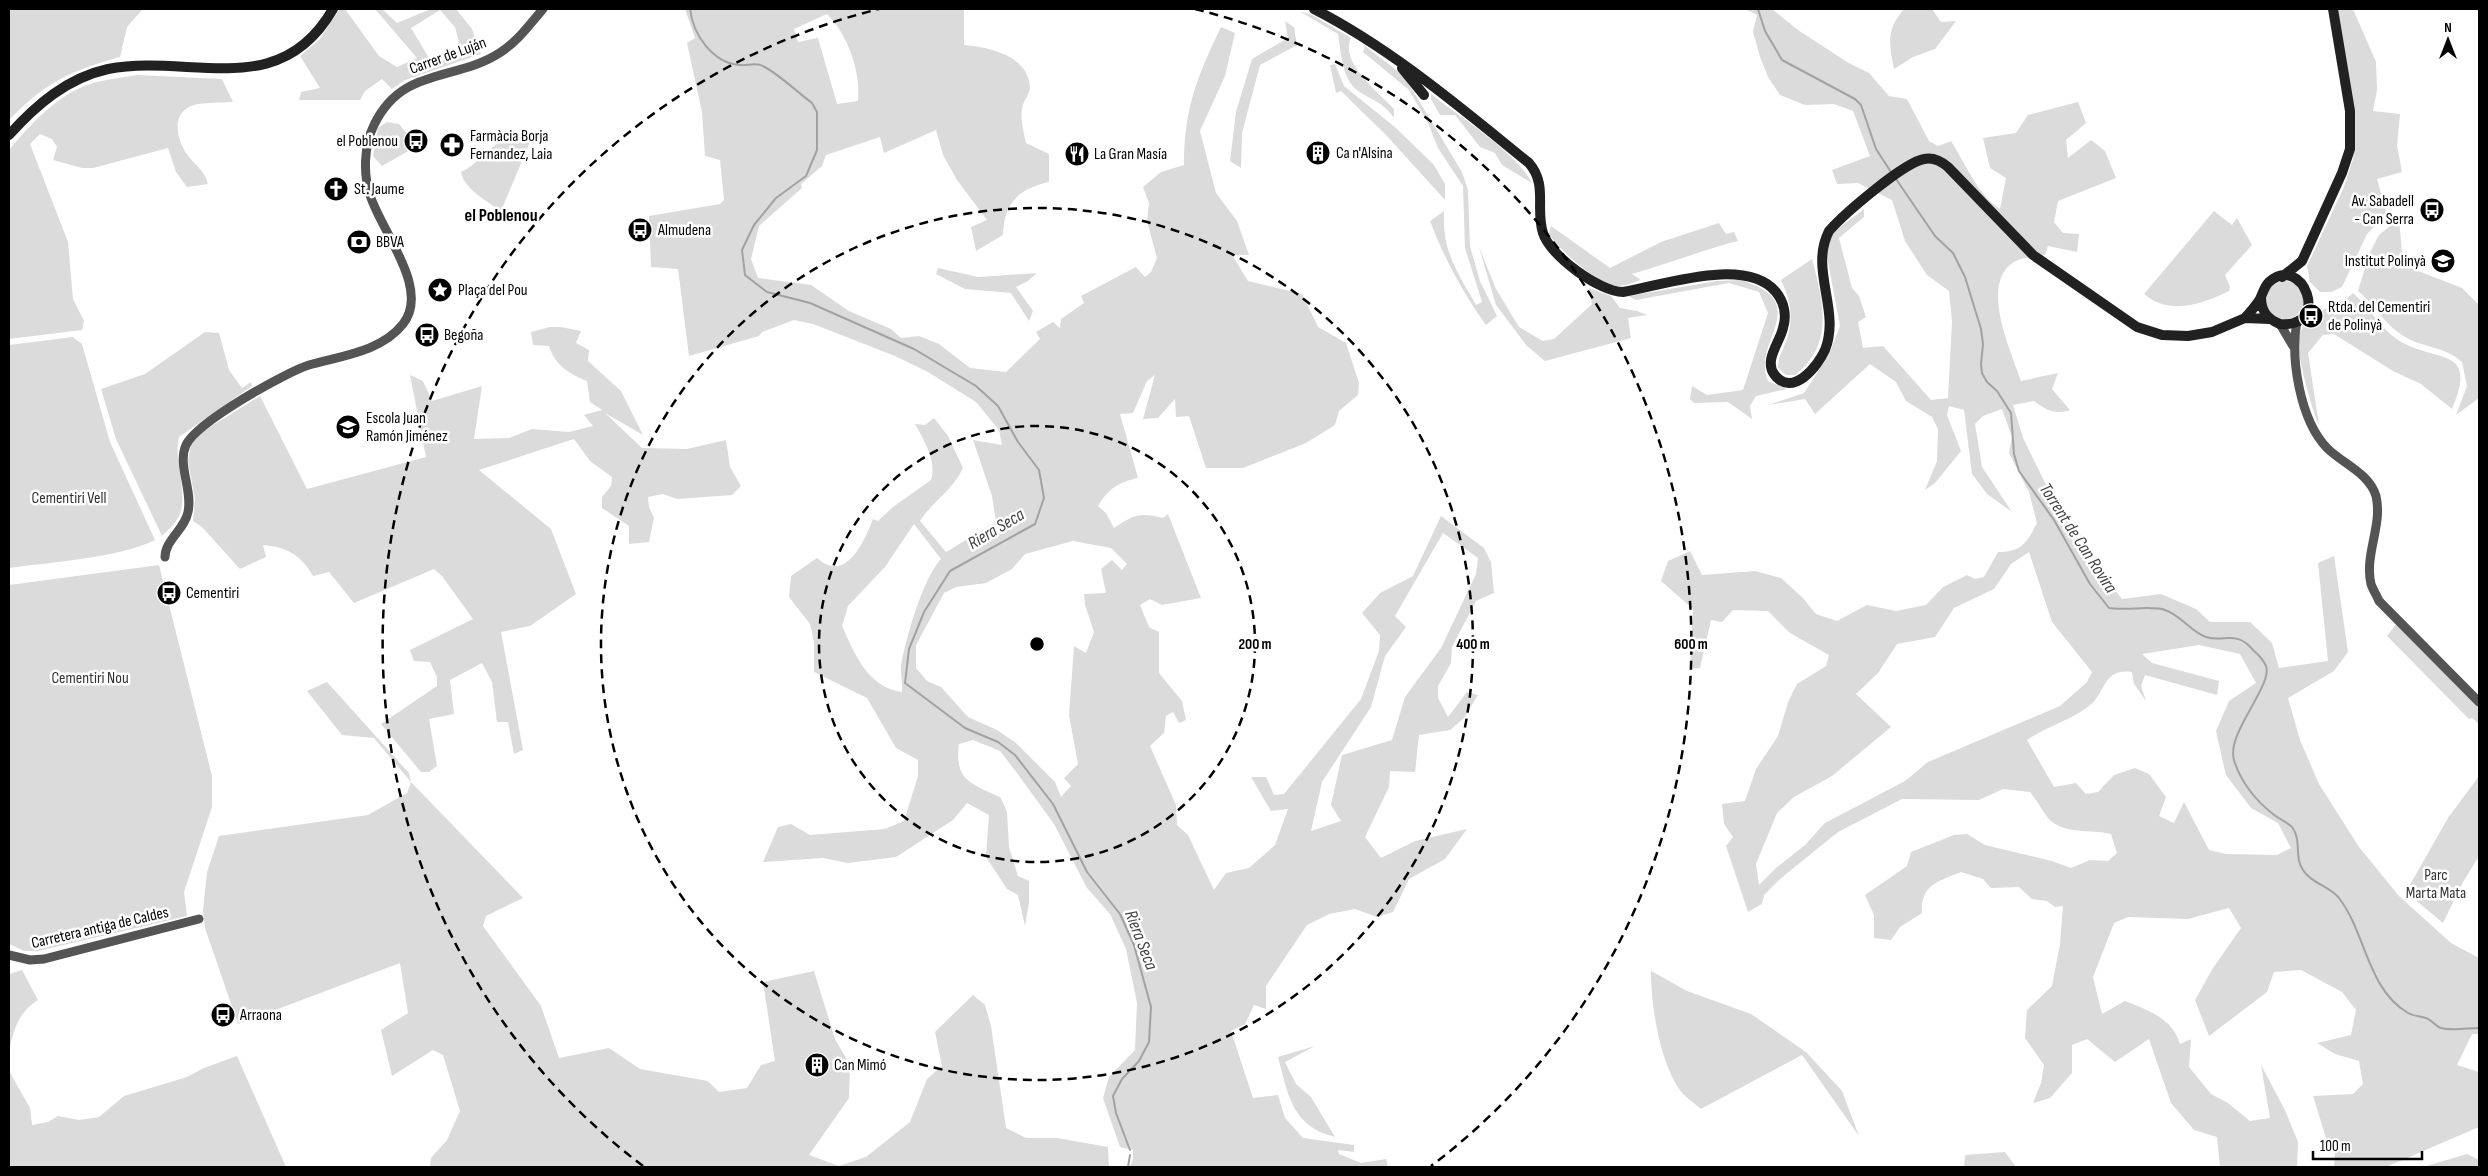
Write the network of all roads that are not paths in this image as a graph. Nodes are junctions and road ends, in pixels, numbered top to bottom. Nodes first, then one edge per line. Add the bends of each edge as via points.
1 (333, 9) edge
2 (543, 9) edge
3 (1314, 9) edge
4 (2333, 9) edge
5 (1397, 61) junction
6 (1424, 95) dead end
7 (9, 135) edge
8 (2302, 260) junction
9 (2282, 277) junction
10 (2303, 285) junction
11 (2261, 297) junction
12 (2245, 318) junction
13 (2270, 319) junction
14 (2297, 321) junction
15 (2280, 324) junction
16 (2294, 346) junction
17 (165, 557) dead end
18 (2479, 702) edge
19 (199, 919) dead end
20 (9, 955) edge

1 - 7 main road via 306,41 273,61 237,70 147,66 108,69 92,74 45,99
2 - 17 street, Carrer de Luján via 500,53 463,70 416,82 403,89 384,109 374,126 367,149 368,188 412,292 410,313 402,326 386,339 356,353 287,374 192,434 183,458 189,496 188,513
3 - 5 main road via 1338,21
4 - 8 main road via 2350,111 2350,148
5 - 6 main road
5 - 12 main road via 1529,163 1540,181 1541,223 1546,240 1558,255 1602,287 1623,292 1701,277 1736,274 1753,276 1771,286 1784,309 1784,325 1771,364 1775,375 1783,381 1795,382 1809,374 1822,356 1829,338 1831,319 1821,259 1828,231 1904,167 1925,158 1948,167 2033,255 2137,327 2162,335 2188,336 2212,332
8 - 9 main road
8 - 10 main road
9 - 10 main road via 2294,278
9 - 11 main road via 2268,283
10 - 14 main road via 2309,302
11 - 12 main road
11 - 13 main road via 2262,309
12 - 13 main road
13 - 15 main road
14 - 15 main road
14 - 16 street
15 - 16 street
16 - 18 street via 2307,416 2317,435 2367,480 2375,494 2377,524 2370,567 2371,584 2379,601
19 - 20 street, Carretera antiga de Caldes via 44,959 30,960

